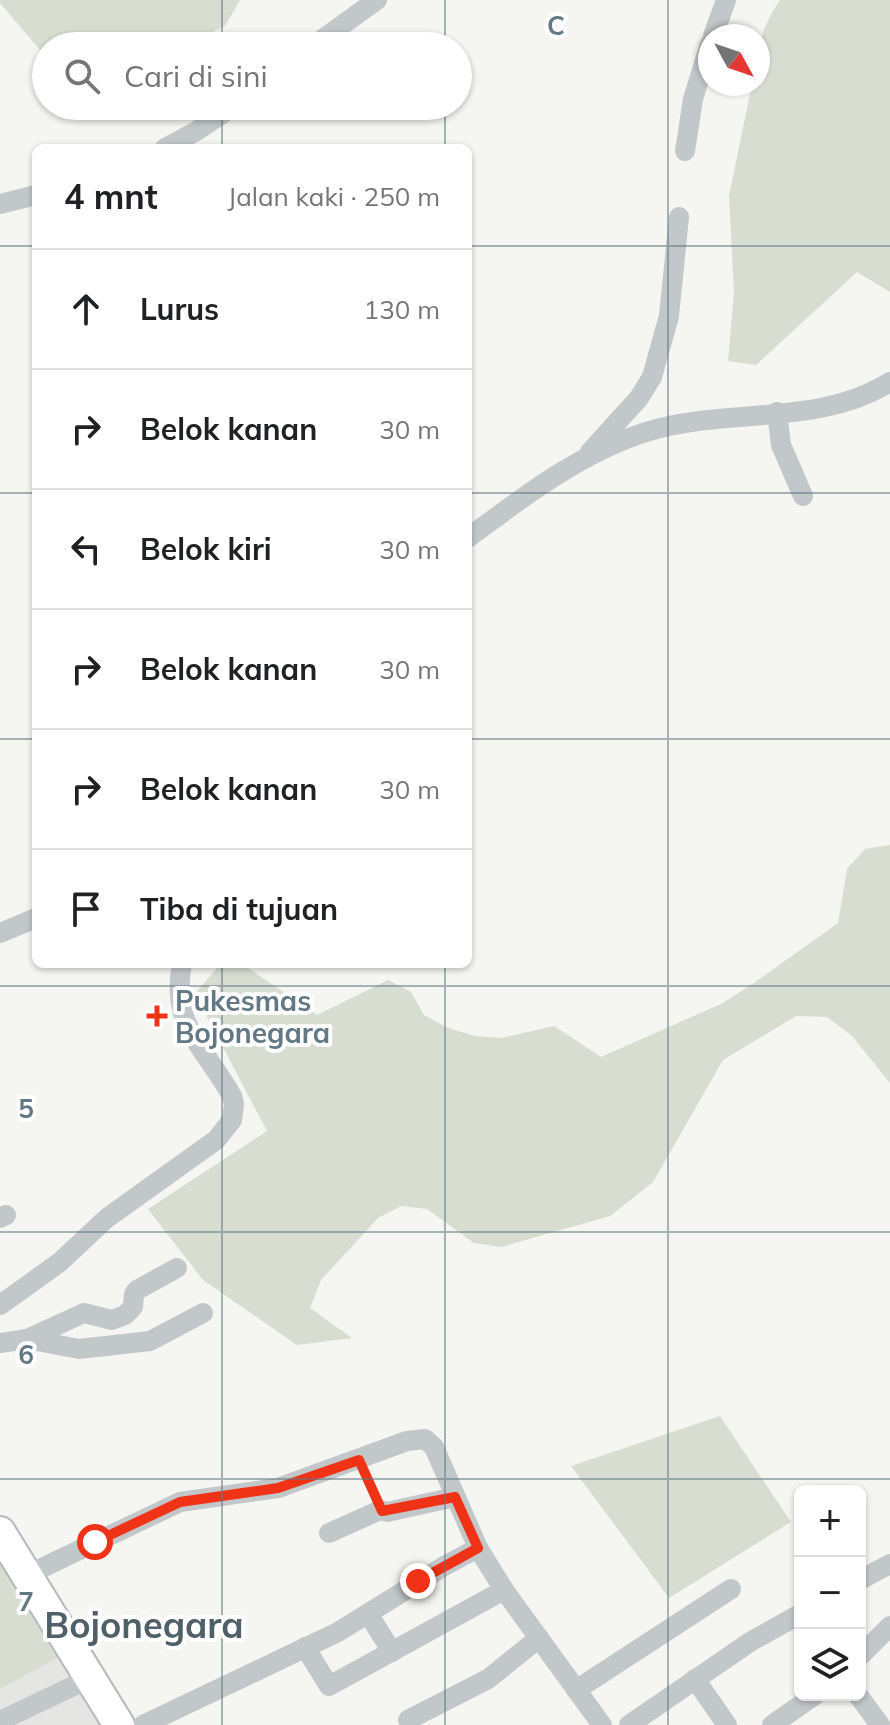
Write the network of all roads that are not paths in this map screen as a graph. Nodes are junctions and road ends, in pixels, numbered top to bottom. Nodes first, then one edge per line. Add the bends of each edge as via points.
1 (377, 0) edge
2 (726, 0) edge
3 (717, 24) edge
4 (332, 32) edge
5 (698, 83) edge
6 (211, 120) edge
7 (172, 144) edge
8 (685, 151) dead end
9 (32, 196) edge
10 (0, 204) edge
11 (679, 217) dead end
12 (890, 382) edge
13 (777, 412) junction
14 (585, 458) junction
15 (803, 496) dead end
16 (472, 535) edge
17 (32, 920) edge
18 (0, 933) edge
19 (181, 968) edge
20 (177, 1268) dead end
21 (0, 1305) edge
22 (203, 1313) dead end
23 (27, 1339) junction
24 (0, 1343) edge
25 (455, 1497) junction
26 (0, 1532) edge
27 (329, 1533) dead end
28 (478, 1548) junction
29 (890, 1564) edge
30 (25, 1576) junction
31 (866, 1577) edge
32 (731, 1589) dead end
33 (504, 1590) junction
34 (369, 1615) junction
35 (794, 1618) edge
36 (890, 1626) edge
37 (539, 1638) junction
38 (305, 1647) junction
39 (866, 1650) edge
40 (392, 1652) junction
41 (90, 1678) junction
42 (695, 1679) junction
43 (576, 1690) junction
44 (806, 1701) edge
45 (862, 1701) edge
46 (408, 1720) dead end
47 (0, 1721) edge
48 (119, 1723) edge
49 (601, 1725) edge
50 (629, 1725) edge
51 (727, 1725) edge
52 (772, 1725) edge
53 (880, 1725) edge

1 - 4 street
2 - 3 street
5 - 8 street
6 - 7 street
9 - 10 street
11 - 14 street via 669,316 652,377
12 - 13 street via 841,405
13 - 14 street via 647,431
13 - 15 street via 781,445
14 - 16 street
17 - 18 street
19 - 21 street via 178,991 183,1018 232,1096 232,1120 216,1140 103,1221 60,1262
20 - 23 street via 137,1290 125,1315 112,1320 84,1313
22 - 23 street via 150,1341 79,1349
23 - 24 street
25 - 27 street via 380,1510
25 - 28 street
25 - 30 street via 434,1447 425,1439 407,1441 278,1488 180,1502
26 - 30 highway
28 - 33 street
28 - 34 street
29 - 31 street
30 - 41 highway
32 - 43 street
33 - 37 street
33 - 40 street
34 - 38 street
34 - 40 street
35 - 42 street
36 - 39 street
37 - 43 street
37 - 46 street via 488,1679
38 - 40 street via 329,1686
38 - 48 street
41 - 47 street
41 - 48 highway
42 - 50 street
42 - 51 street
43 - 49 street
44 - 52 street
45 - 53 street

